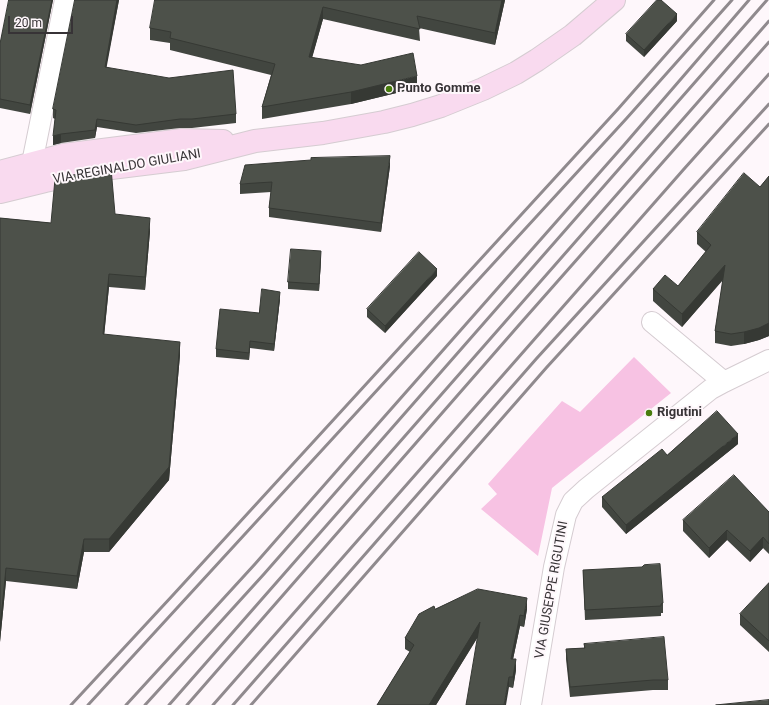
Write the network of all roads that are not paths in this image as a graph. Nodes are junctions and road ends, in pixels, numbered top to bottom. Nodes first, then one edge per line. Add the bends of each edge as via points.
1 (65, 0) edge
2 (614, 0) edge
3 (255, 141) junction
4 (32, 163) junction
5 (4, 184) edge
6 (652, 322) dead end
7 (769, 360) edge
8 (724, 382) junction
9 (531, 705) edge

1 - 4 street
2 - 3 main road, VIA REGINALDO GIULIANI via 573,35 536,60 516,73 465,97 384,122
3 - 4 main road, VIA REGINALDO GIULIANI via 182,140 63,155
3 - 5 main road, VIA REGINALDO GIULIANI via 184,159
4 - 5 main road, VIA REGINALDO GIULIANI
6 - 8 street
7 - 8 street, VIA GIUSEPPE RIGUTINI
8 - 9 street, VIA GIUSEPPE RIGUTINI via 700,397 573,501 566,515 554,567

